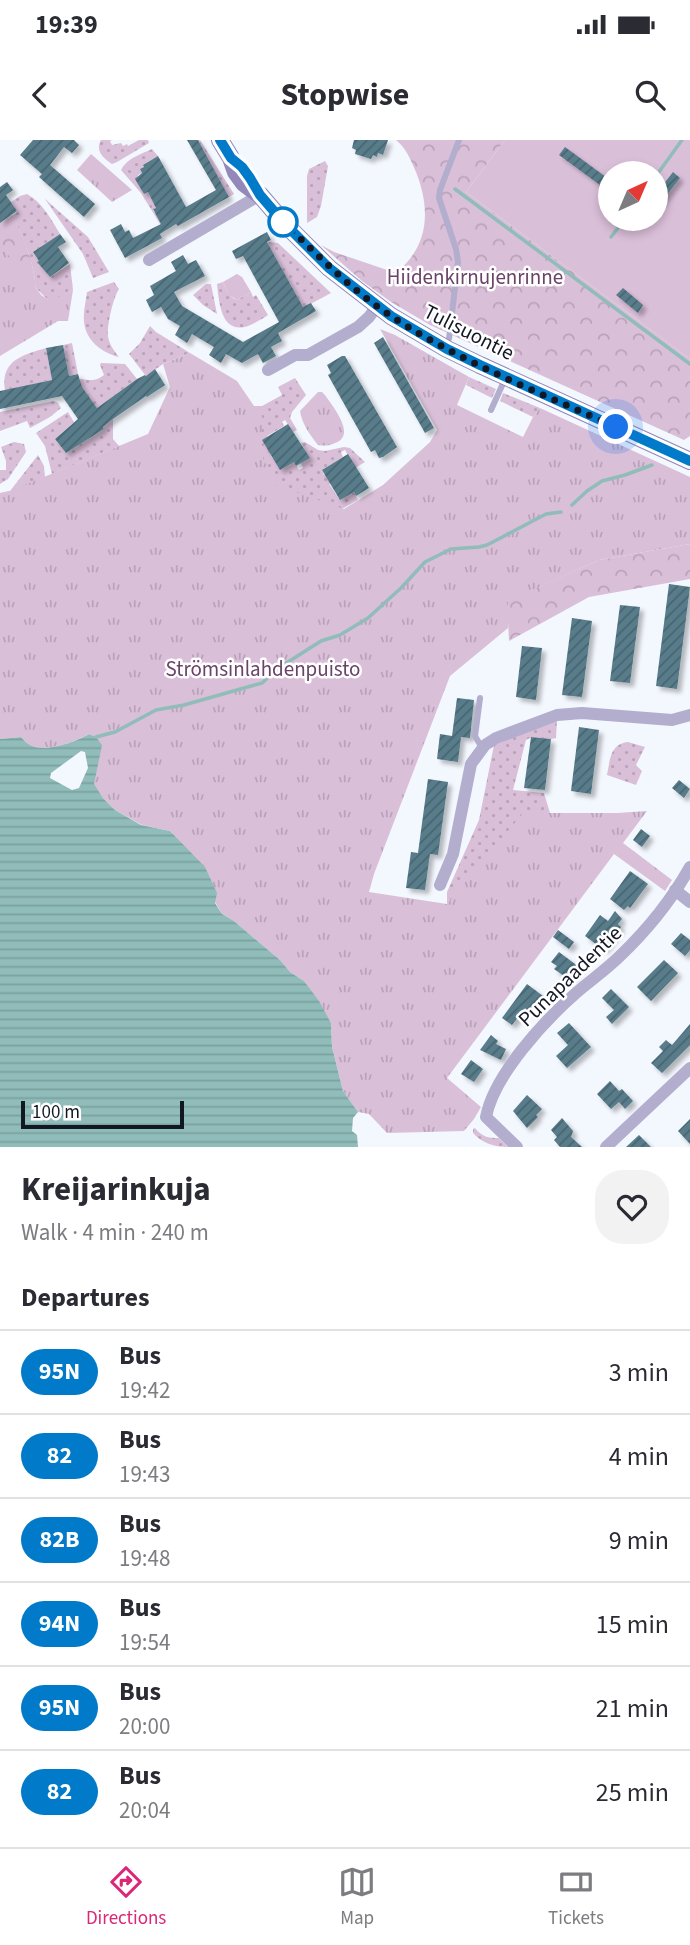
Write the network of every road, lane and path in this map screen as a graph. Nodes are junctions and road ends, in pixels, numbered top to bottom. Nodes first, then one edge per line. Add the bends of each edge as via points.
1 (220, 140) edge
2 (459, 140) edge
3 (260, 195) junction
4 (149, 260) dead end
5 (377, 306) junction
6 (449, 339) dead end
7 (268, 370) dead end
8 (506, 377) junction
9 (491, 410) dead end
10 (690, 461) edge
11 (481, 698) dead end
12 (690, 715) edge
13 (482, 748) junction
14 (690, 867) edge
15 (440, 885) dead end
16 (675, 890) junction
17 (690, 902) edge
18 (690, 1068) edge
19 (517, 1147) edge
20 (606, 1147) edge

1 - 3 main road, Tulisuontie via 236,172
2 - 6 lane via 439,198 458,262
3 - 4 street
3 - 5 main road, Tulisuontie via 329,268
5 - 7 street via 358,327 308,355 295,355
5 - 8 main road, Tulisuontie via 419,334
8 - 9 lane
8 - 10 main road, Tulisuontie
11 - 13 lane via 475,736
12 - 13 street via 672,720 557,715 496,738
13 - 15 street via 471,764 453,854
14 - 16 street, Punapaadentie
16 - 17 street
16 - 19 street, Punapaadentie via 625,951 563,1004 511,1065 486,1117
18 - 20 street

